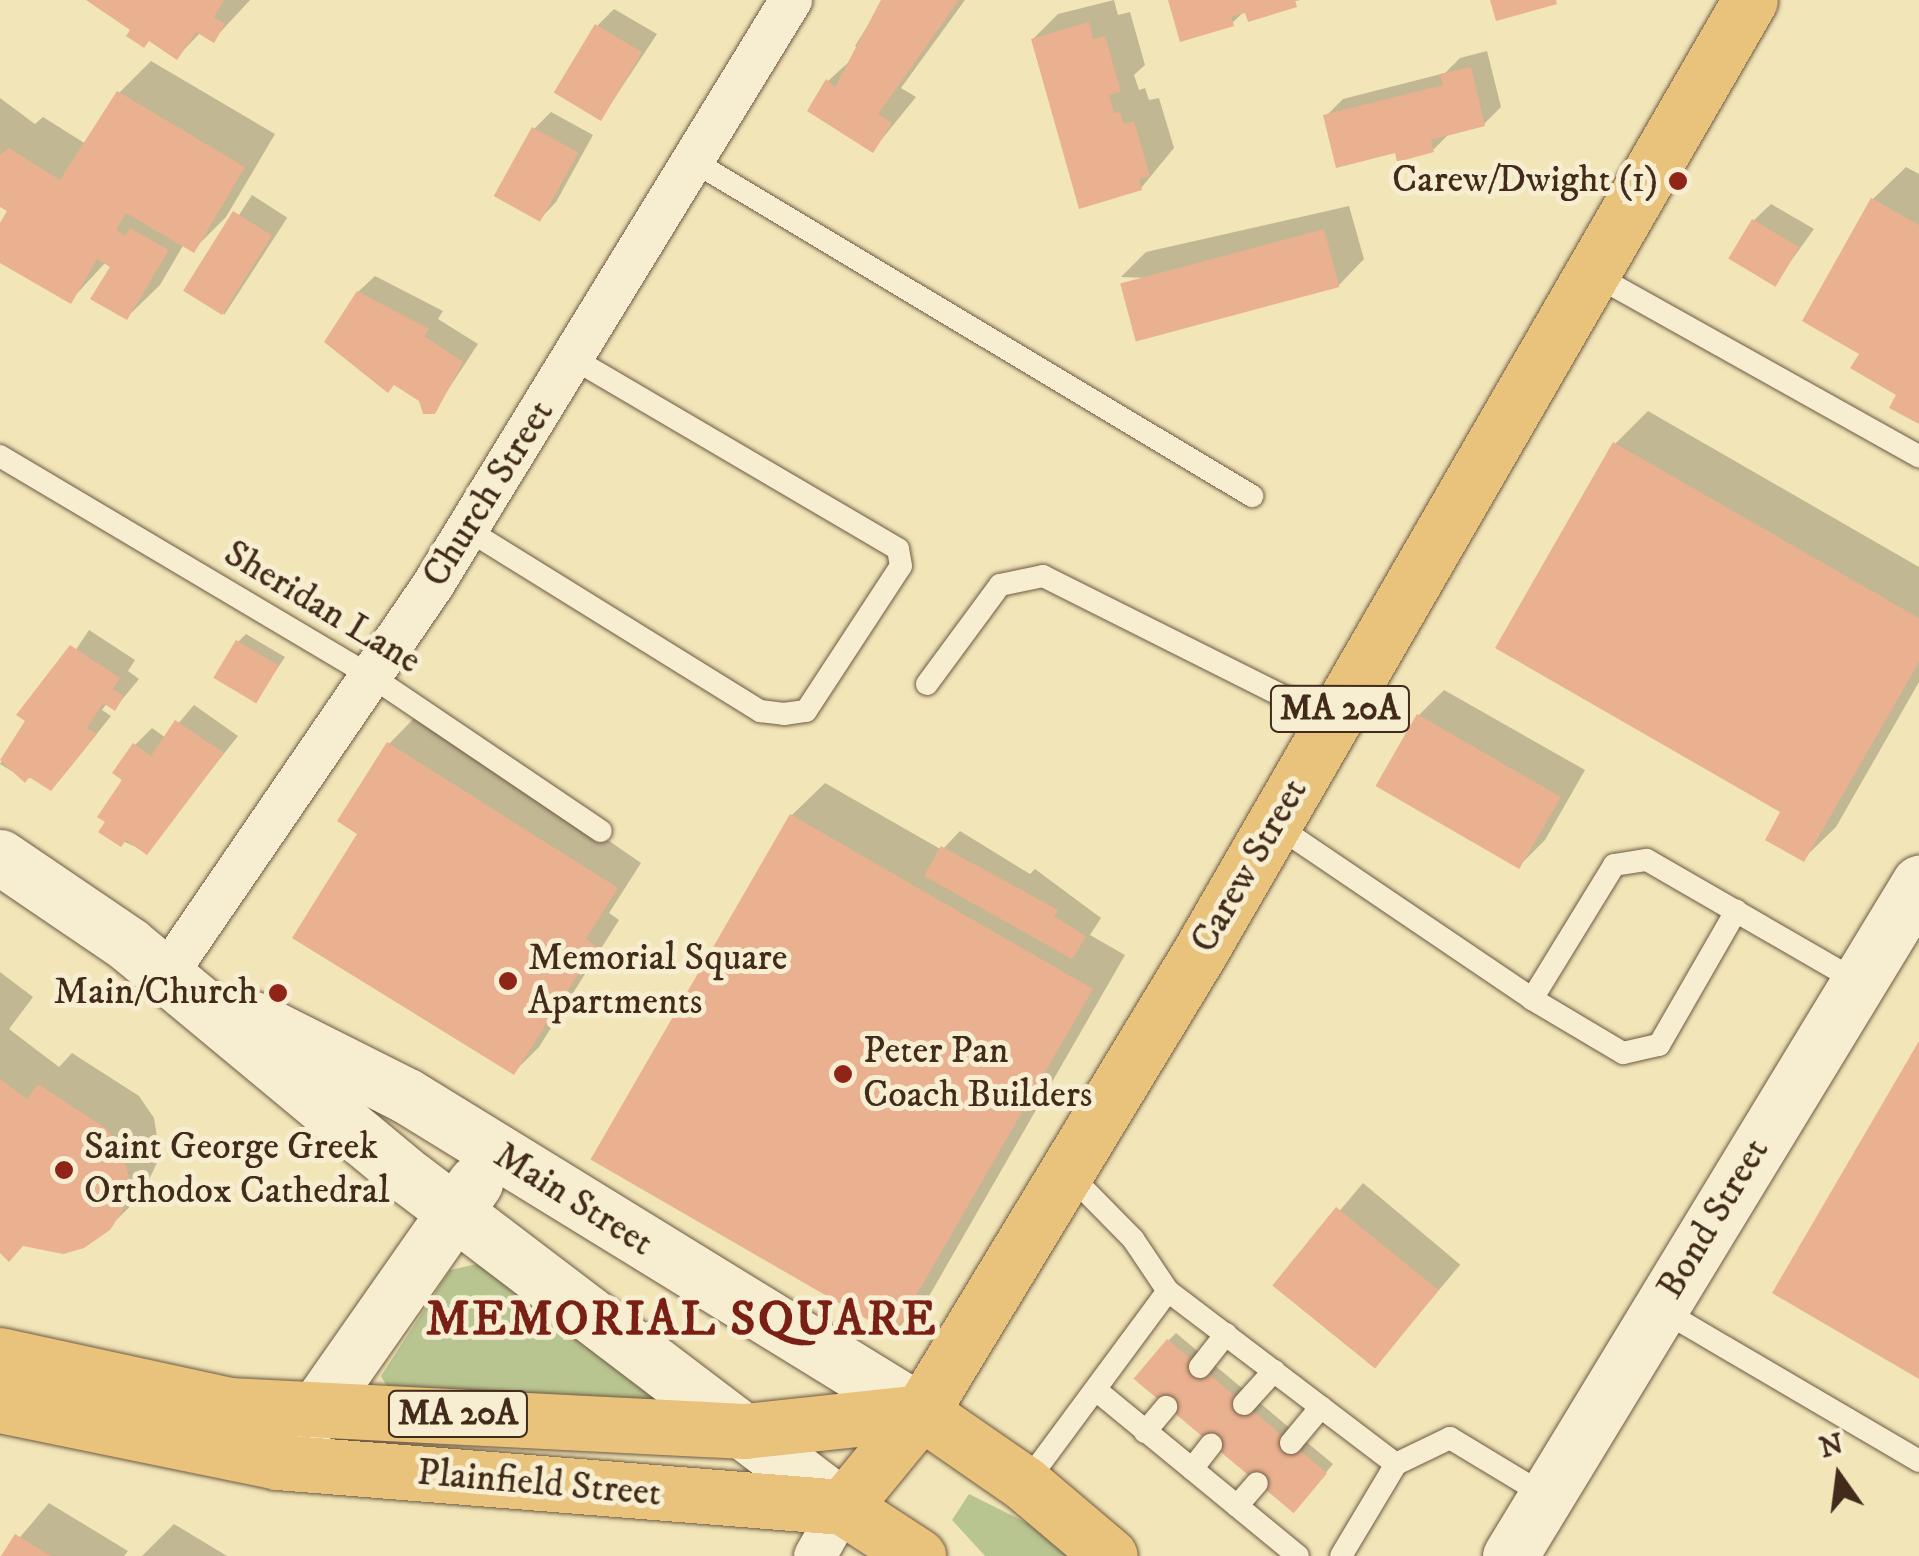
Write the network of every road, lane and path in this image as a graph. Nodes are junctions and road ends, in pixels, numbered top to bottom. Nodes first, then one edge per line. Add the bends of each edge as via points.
1 (791, 0) edge
2 (1750, 0) edge
3 (693, 161) junction
4 (1591, 273) junction
5 (572, 358) junction
6 (0, 456) edge
7 (1919, 456) edge
8 (1252, 496) dead end
9 (468, 530) junction
10 (372, 676) junction
11 (927, 684) dead end
12 (1333, 721) junction
13 (1274, 824) junction
14 (601, 831) dead end
15 (0, 856) edge
16 (1919, 883) edge
17 (1736, 911) junction
18 (166, 975) junction
19 (1858, 982) junction
20 (1532, 999) junction
21 (495, 1152) junction
22 (1067, 1172) junction
23 (456, 1212) junction
24 (1168, 1291) junction
25 (1660, 1308) junction
26 (1226, 1334) junction
27 (0, 1355) edge
28 (1200, 1367) dead end
29 (1274, 1371) junction
30 (1096, 1390) junction
31 (1244, 1404) dead end
32 (0, 1406) edge
33 (1320, 1406) junction
34 (1166, 1407) dead end
35 (321, 1408) junction
36 (920, 1412) junction
37 (744, 1431) junction
38 (1145, 1432) junction
39 (1291, 1443) dead end
40 (1211, 1445) dead end
41 (1919, 1461) edge
42 (277, 1462) junction
43 (1396, 1464) junction
44 (1192, 1469) junction
45 (1258, 1483) dead end
46 (1026, 1484) junction
47 (1546, 1496) junction
48 (1237, 1506) junction
49 (844, 1508) junction
50 (815, 1556) edge
51 (918, 1556) edge
52 (1110, 1556) edge
53 (1298, 1556) edge
54 (1340, 1556) edge
55 (1510, 1556) edge

1 - 3 street, Church Street
2 - 4 main road, Carew Street / MA 20A
3 - 5 street, Church Street
3 - 8 lane
4 - 7 lane
4 - 12 main road, Carew Street / MA 20A
5 - 9 street, Church Street
5 - 9 lane via 898,549 901,566 806,711 784,714 760,711
6 - 10 lane, Sheridan Lane
9 - 10 street, Church Street
10 - 14 lane, Sheridan Lane
10 - 18 street, Church Street
11 - 12 lane via 1000,585 1043,576
12 - 13 main road, Carew Street / MA 20A
13 - 20 lane
13 - 22 main road, Carew Street / MA 20A
15 - 18 main road, Main Street
16 - 19 main road, Bond Street
17 - 19 lane
17 - 20 lane via 1647,860 1614,866
17 - 20 lane via 1659,1045 1623,1053
18 - 21 main road, Main Street via 407,1096
18 - 23 main road, Main Street
19 - 25 main road, Bond Street
21 - 23 main road
21 - 36 main road, Main Street
22 - 24 lane via 1133,1239
22 - 36 main road, Carew Street / MA 20A
23 - 35 main road
23 - 37 main road, Main Street
24 - 26 lane
24 - 30 lane
25 - 41 lane
25 - 47 main road, Bond Street
26 - 28 lane
26 - 29 lane
27 - 35 main road, Plainfield Street / MA 20A via 180,1398
29 - 31 lane
29 - 33 lane
30 - 38 lane
30 - 46 lane
32 - 42 main road, Plainfield Street / MA 20A
33 - 39 lane
33 - 43 lane
34 - 38 lane
35 - 37 main road, Plainfield Street / MA 20A
35 - 42 main road
36 - 37 main road, Plainfield Street / MA 20A
36 - 46 main road, Main Street
36 - 49 main road, Carew Street / MA 20A
37 - 49 main road, Main Street
38 - 44 lane
40 - 44 lane
42 - 49 main road, Plainfield Street / MA 20A
43 - 47 lane via 1450,1438
43 - 54 lane
44 - 48 lane
45 - 48 lane
46 - 52 main road, Main Street
47 - 55 main road, Bond Street
48 - 53 lane
49 - 50 street
49 - 51 main road, Main Street

